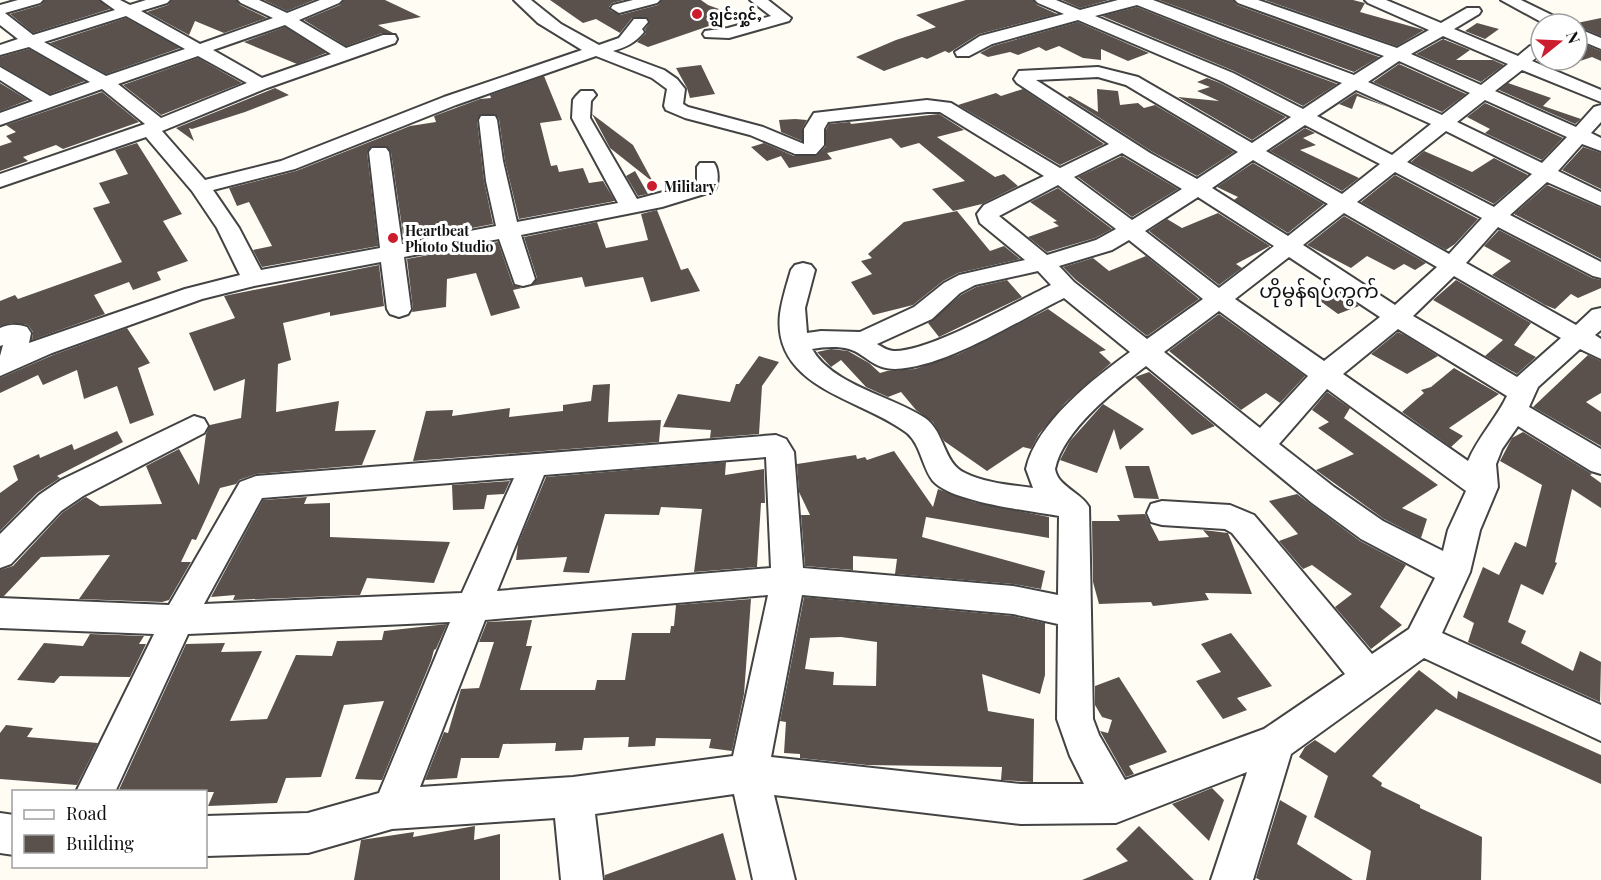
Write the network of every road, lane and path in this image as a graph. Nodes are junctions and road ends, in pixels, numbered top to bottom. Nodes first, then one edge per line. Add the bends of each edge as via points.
1 (35, 0) edge
2 (109, 0) edge
3 (162, 0) edge
4 (246, 0) edge
5 (334, 0) edge
6 (522, 0) edge
7 (652, 0) edge
8 (758, 0) edge
9 (1043, 0) edge
10 (1243, 0) edge
11 (1373, 0) edge
12 (1509, 0) edge
13 (1145, 1) edge
14 (619, 8) dead end
15 (0, 10) edge
16 (127, 11) junction
17 (1473, 11) dead end
18 (1534, 12) edge
19 (1078, 15) junction
20 (0, 17) edge
21 (287, 19) junction
22 (640, 22) dead end
23 (1441, 29) junction
24 (711, 34) dead end
25 (389, 39) dead end
26 (31, 41) junction
27 (199, 49) junction
28 (0, 50) edge
29 (600, 51) junction
30 (963, 52) dead end
31 (344, 54) junction
32 (1397, 54) junction
33 (1528, 56) junction
34 (0, 72) edge
35 (104, 82) junction
36 (1356, 83) junction
37 (261, 84) junction
38 (1483, 92) junction
39 (586, 95) dead end
40 (1601, 97) edge
41 (47, 102) junction
42 (1601, 111) edge
43 (1304, 116) junction
44 (0, 119) edge
45 (488, 120) dead end
46 (1444, 123) junction
47 (154, 127) junction
48 (1590, 140) edge
49 (1124, 144) junction
50 (1252, 151) junction
51 (378, 152) dead end
52 (1394, 162) junction
53 (707, 167) dead end
54 (1544, 174) junction
55 (1059, 176) junction
56 (0, 181) edge
57 (200, 187) junction
58 (1198, 188) junction
59 (1601, 201) edge
60 (1343, 202) junction
61 (631, 207) junction
62 (1496, 216) junction
63 (507, 230) junction
64 (1131, 230) junction
65 (1287, 247) junction
66 (391, 251) junction
67 (1043, 263) junction
68 (1451, 263) junction
69 (802, 270) dead end
70 (1601, 271) edge
71 (254, 279) junction
72 (523, 279) dead end
73 (1066, 287) junction
74 (1219, 300) junction
75 (399, 309) dead end
76 (1397, 317) junction
77 (1593, 334) edge
78 (856, 342) junction
79 (796, 343) junction
80 (1148, 352) junction
81 (5, 355) edge
82 (1324, 375) junction
83 (1518, 402) junction
84 (194, 426) dead end
85 (1261, 445) junction
86 (1601, 463) edge
87 (533, 466) junction
88 (1483, 488) junction
89 (1074, 507) junction
90 (1162, 513) dead end
91 (0, 555) edge
92 (1454, 572) junction
93 (788, 580) junction
94 (473, 607) junction
95 (0, 613) edge
96 (1076, 613) junction
97 (178, 620) junction
98 (1421, 640) junction
99 (1369, 677) junction
100 (1601, 723) edge
101 (1276, 743) junction
102 (750, 773) junction
103 (96, 790) edge
104 (573, 797) junction
105 (1116, 803) junction
106 (392, 809) junction
107 (207, 836) edge
108 (582, 880) edge
109 (774, 880) edge
110 (1232, 880) edge

1 - 15 street
2 - 16 street
3 - 16 street
4 - 21 street
5 - 21 street
6 - 29 street via 553,27
7 - 14 street
8 - 24 street via 783,18
9 - 19 street
10 - 32 street
11 - 23 street
12 - 18 street
13 - 19 street
13 - 36 street
16 - 26 street
16 - 27 street
17 - 23 street
19 - 30 street via 986,40
19 - 43 street via 1227,77
20 - 26 street
21 - 27 street
21 - 31 street
22 - 29 street via 625,42
23 - 32 street
23 - 33 street
25 - 31 street
26 - 28 street
26 - 35 street
27 - 35 street
27 - 37 street
29 - 55 street via 659,74 676,90 673,106 677,108 753,130 802,150 814,145 814,129 821,117 937,105
29 - 57 street via 450,101 288,165
31 - 37 street
32 - 36 street
32 - 38 street
33 - 38 street
33 - 40 street
34 - 41 street
35 - 41 street
35 - 47 street
36 - 43 street
36 - 46 street
37 - 47 street
38 - 46 street
38 - 48 street
39 - 61 street via 581,118
41 - 44 street
42 - 48 street
43 - 50 street
43 - 52 street
45 - 63 street via 491,160
46 - 52 street
46 - 54 street
47 - 56 street
47 - 57 street
48 - 54 street
49 - 50 street via 1023,79 1025,75 1098,72 1132,81
49 - 55 street
49 - 58 street
50 - 58 street
50 - 60 street
51 - 66 street
52 - 60 street
52 - 62 street
53 - 61 street via 707,188
54 - 59 street
54 - 62 street
55 - 64 street
55 - 67 street via 988,214
57 - 71 street via 228,228
58 - 64 street
58 - 65 street
60 - 65 street
60 - 68 street
61 - 63 street
62 - 68 street
62 - 70 street
63 - 66 street
63 - 72 street
64 - 67 street via 1104,245
64 - 74 street
65 - 74 street
65 - 76 street
66 - 71 street
66 - 75 street
67 - 73 street
67 - 78 street via 968,280 952,288 923,313
68 - 76 street
68 - 77 street
69 - 79 street via 792,320
71 - 81 street via 194,294
73 - 78 street via 921,357 893,360
73 - 80 street
74 - 80 street
74 - 82 street
76 - 82 street
76 - 83 street
77 - 83 street via 1527,382
78 - 79 street via 821,339
79 - 89 street via 810,366 828,381 919,428 944,474 953,482
80 - 85 street
80 - 89 street via 1070,417 1041,464 1046,484
82 - 85 street
82 - 88 street
83 - 86 street
83 - 88 street via 1481,464
84 - 91 street via 72,488 50,503
85 - 92 street via 1372,530
87 - 93 street via 776,446 780,452
87 - 94 street
87 - 97 street via 256,487 248,493
88 - 92 street via 1464,530
89 - 96 street
90 - 99 street via 1230,517 1243,524
92 - 98 street
93 - 94 street
93 - 96 street via 1013,600
93 - 102 street
94 - 97 street
94 - 106 street
95 - 97 street
96 - 105 street via 1075,719 1083,743
97 - 103 street
98 - 99 street
98 - 100 street
99 - 101 street
101 - 105 street
101 - 110 street
102 - 104 street
102 - 105 street via 1021,804
102 - 109 street
104 - 106 street
104 - 108 street
106 - 107 street via 308,834

